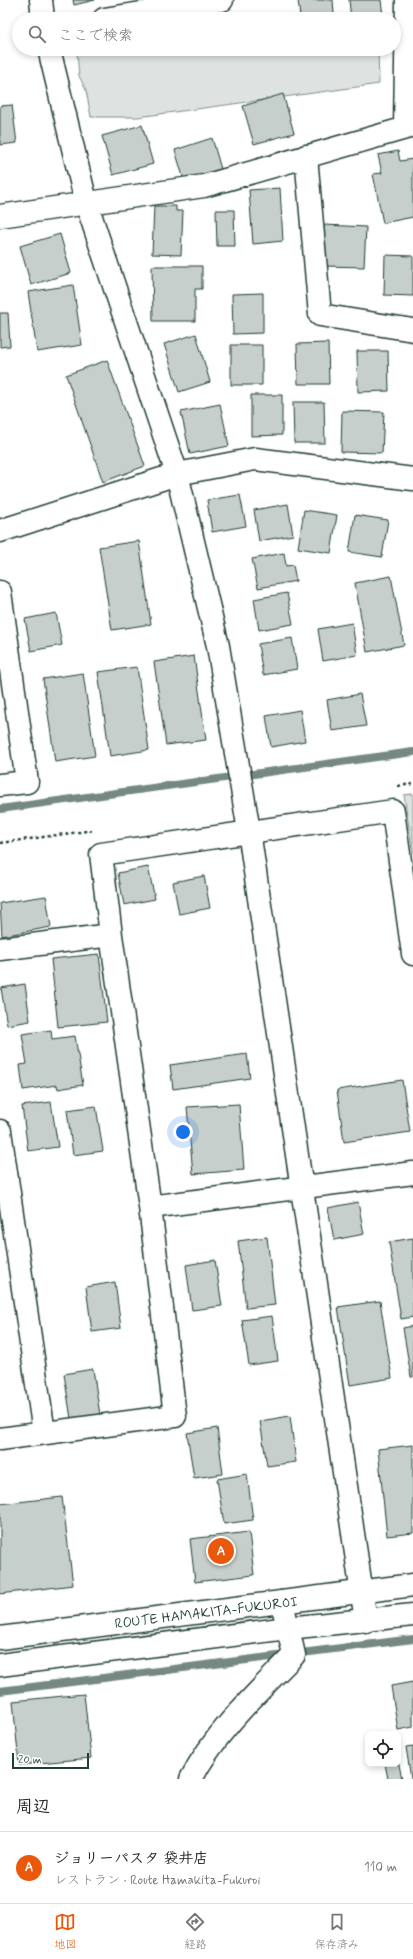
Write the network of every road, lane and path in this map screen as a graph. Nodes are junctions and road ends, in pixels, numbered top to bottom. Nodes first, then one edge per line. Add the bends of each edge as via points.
1 (41, 0) edge
2 (222, 0) edge
3 (407, 0) edge
4 (42, 12) edge
5 (147, 12) edge
6 (51, 56) edge
7 (409, 127) edge
8 (306, 156) junction
9 (86, 202) junction
10 (0, 216) edge
11 (413, 330) edge
12 (177, 474) junction
13 (413, 479) edge
14 (0, 531) edge
15 (0, 592) edge
16 (0, 784) edge
17 (249, 831) junction
18 (111, 935) junction
19 (0, 949) edge
20 (413, 954) edge
21 (0, 1131) edge
22 (413, 1173) edge
23 (303, 1188) junction
24 (150, 1207) junction
25 (44, 1433) junction
26 (0, 1439) edge
27 (413, 1585) edge
28 (362, 1592) junction
29 (282, 1602) junction
30 (413, 1615) edge
31 (366, 1621) junction
32 (288, 1628) junction
33 (0, 1638) edge
34 (0, 1665) edge
35 (191, 1779) edge

1 - 4 street
2 - 5 street
3 - 7 street
6 - 9 street
7 - 8 street
8 - 9 street via 204,186
8 - 11 street via 320,315
9 - 10 street
9 - 12 street
12 - 13 street via 255,459
12 - 14 street
12 - 17 street via 218,646
15 - 16 street via 27,782
17 - 18 street via 101,854
17 - 20 street via 393,810
17 - 23 street
18 - 19 street
18 - 24 street
21 - 25 street
22 - 23 street
23 - 24 street
23 - 28 street
24 - 25 street via 175,1416
25 - 26 street
27 - 28 street, ROUTE HAMAKITA-FUKUROI
28 - 29 street, ROUTE HAMAKITA-FUKUROI
28 - 31 street
29 - 32 street
29 - 33 street, ROUTE HAMAKITA-FUKUROI
30 - 31 street, ROUTE HAMAKITA-FUKUROI
31 - 32 street, ROUTE HAMAKITA-FUKUROI
32 - 34 street, ROUTE HAMAKITA-FUKUROI
32 - 35 street via 294,1655 235,1715

